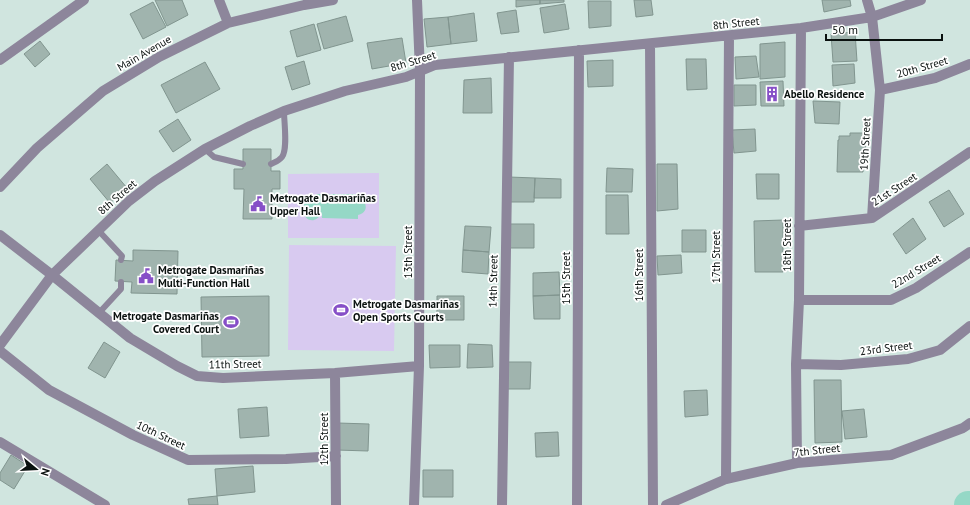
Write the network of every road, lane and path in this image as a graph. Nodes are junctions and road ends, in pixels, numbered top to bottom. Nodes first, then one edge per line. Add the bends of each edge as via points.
1 (84, 0) edge
2 (218, 0) edge
3 (332, 0) edge
4 (417, 0) edge
5 (867, 0) edge
6 (921, 0) edge
7 (872, 17) junction
8 (228, 23) junction
9 (801, 28) junction
10 (729, 36) junction
11 (650, 44) junction
12 (579, 50) junction
13 (508, 57) junction
14 (0, 60) edge
15 (970, 64) edge
16 (420, 71) junction
17 (880, 90) junction
18 (284, 111) junction
19 (205, 149) junction
20 (970, 152) edge
21 (243, 164) dead end
22 (271, 164) dead end
23 (0, 187) edge
24 (872, 218) junction
25 (799, 226) junction
26 (98, 230) junction
27 (0, 235) edge
28 (970, 252) edge
29 (122, 260) dead end
30 (52, 275) junction
31 (121, 282) dead end
32 (799, 300) junction
33 (98, 314) junction
34 (970, 326) edge
35 (0, 345) edge
36 (0, 351) edge
37 (796, 364) junction
38 (419, 366) junction
39 (335, 373) junction
40 (970, 423) edge
41 (0, 442) edge
42 (336, 456) junction
43 (797, 463) junction
44 (726, 479) junction
45 (106, 505) edge
46 (336, 505) edge
47 (414, 505) edge
48 (502, 505) edge
49 (577, 505) edge
50 (653, 505) edge
51 (666, 505) edge

1 - 14 street
2 - 8 street
3 - 8 street, Main Avenue
4 - 16 street, 13th Street
5 - 7 street, 19th Street
6 - 7 street, 8th Street
7 - 9 street, 8th Street
7 - 17 street, 19th Street
8 - 23 street, Main Avenue via 159,57 102,91 37,148
9 - 10 street, 8th Street
9 - 25 street, 18th Street
10 - 11 street, 8th Street
10 - 44 street, 17th Street
11 - 12 street, 8th Street
11 - 50 street, 16th Street
12 - 13 street, 8th Street
12 - 49 street, 15th Street
13 - 16 street, 8th Street via 434,65
13 - 48 street, 14th Street
15 - 17 street, 20th Street via 935,78
16 - 18 street, 8th Street
16 - 38 street, 13th Street
17 - 24 street, 19th Street
18 - 19 street, 8th Street
18 - 22 lane via 285,151 278,161
19 - 21 lane via 214,157
19 - 26 street, 8th Street via 150,185
20 - 24 street, 21st Street
24 - 25 street, 21st Street
25 - 32 street, 18th Street
26 - 29 lane via 122,256
26 - 30 street, 8th Street
27 - 30 street, 11th Street
28 - 32 street, 22nd Street via 916,288 891,300
30 - 33 street, 11th Street
30 - 35 street, 8th Street
31 - 33 lane via 121,289
32 - 37 street, 18th Street
33 - 39 street, 11th Street via 130,338 197,376 223,378
34 - 37 street, 23rd Street via 940,350 908,359 841,365
36 - 42 street, 10th Street via 49,390 132,435 188,460
37 - 43 street, 18th Street
38 - 39 street, 11th Street
38 - 47 street, 13th Street
39 - 42 street, 12th Street
40 - 43 street, 7th Street via 964,428 891,455
41 - 45 street
42 - 46 street, 12th Street
43 - 44 street, 7th Street
44 - 51 street, 7th Street

